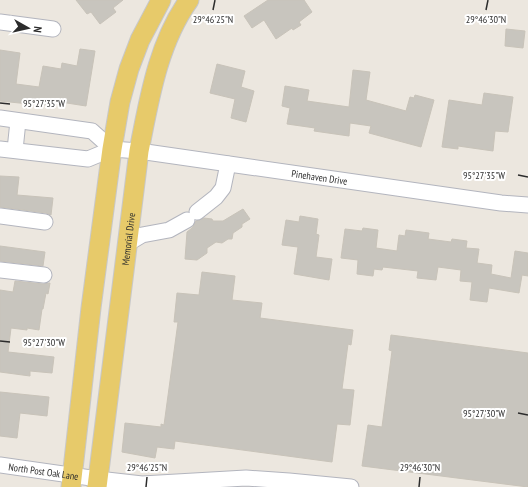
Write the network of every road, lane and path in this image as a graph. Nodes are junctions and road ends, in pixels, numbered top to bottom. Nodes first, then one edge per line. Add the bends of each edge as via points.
1 (161, 0) edge
2 (190, 0) edge
3 (0, 22) edge
4 (53, 29) dead end
5 (0, 118) edge
6 (18, 121) junction
7 (7, 149) edge
8 (112, 149) junction
9 (139, 151) junction
10 (228, 164) junction
11 (528, 206) edge
12 (0, 216) edge
13 (45, 222) dead end
14 (127, 244) junction
15 (0, 270) edge
16 (44, 275) dead end
17 (88, 343) junction
18 (0, 465) edge
19 (72, 481) edge
20 (98, 483) edge
21 (289, 484) edge
22 (347, 487) edge

1 - 8 main road via 140,40 129,69
2 - 9 main road, Memorial Drive via 184,7 158,64
3 - 4 street
5 - 6 street
6 - 7 street
6 - 8 street via 92,131
7 - 8 street via 88,159
8 - 9 street, Pinehaven Drive
8 - 17 main road via 90,308
9 - 10 street, Pinehaven Drive
9 - 14 main road, Memorial Drive
10 - 11 street, Pinehaven Drive
10 - 14 street via 223,188 216,197 169,230 142,235
12 - 13 street
14 - 20 main road, Memorial Drive
15 - 16 street
17 - 19 main road
17 - 20 main road via 91,454
18 - 19 street, North Post Oak Lane
19 - 20 street, North Post Oak Lane
20 - 21 street, North Post Oak Lane via 142,484 246,478
21 - 22 street, North Post Oak Lane

